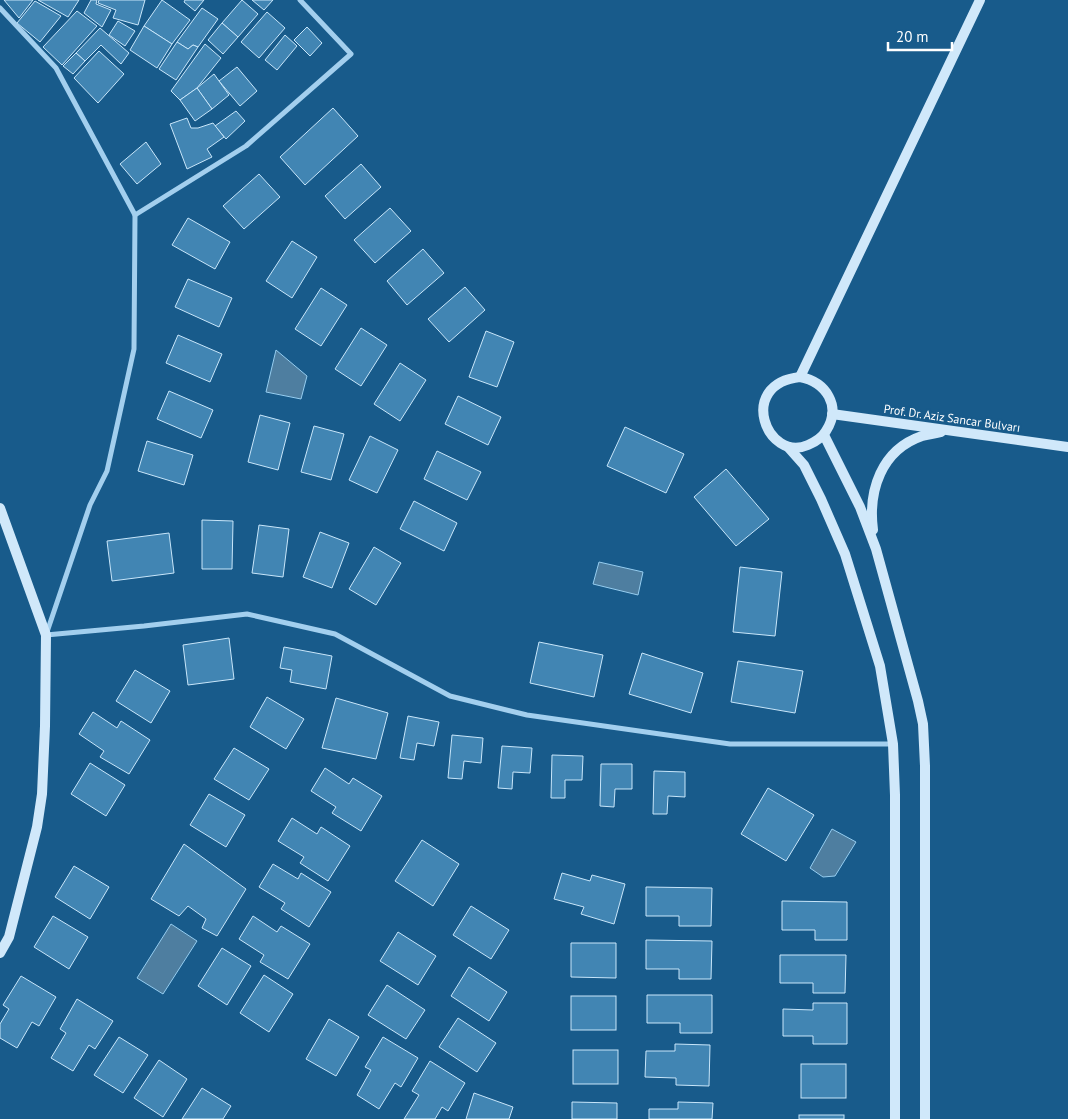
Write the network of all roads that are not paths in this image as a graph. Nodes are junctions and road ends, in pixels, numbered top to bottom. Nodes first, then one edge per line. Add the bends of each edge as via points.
1 (300, 0) edge
2 (980, 0) edge
3 (0, 8) edge
4 (136, 215) junction
5 (800, 377) junction
6 (832, 414) junction
7 (950, 431) junction
8 (824, 435) junction
9 (788, 447) junction
10 (1068, 447) edge
11 (0, 508) edge
12 (876, 549) junction
13 (46, 635) junction
14 (893, 744) junction
15 (0, 953) edge
16 (896, 1119) edge
17 (925, 1119) edge

1 - 4 street via 351,54 246,146
2 - 5 street
3 - 4 street via 56,68
4 - 13 street via 134,349 107,471 90,505
5 - 6 street via 810,379 827,393
5 - 9 street via 778,383 764,402 766,426 772,436
6 - 7 street, Prof. Dr. Aziz Sancar Bulvarı
6 - 8 street
7 - 10 street, Prof. Dr. Aziz Sancar Bulvarı
7 - 12 street via 922,436 903,446 889,459 876,480 872,498
8 - 9 street via 805,446
8 - 12 street via 860,507
9 - 14 street via 804,466 822,499 845,554 880,666
11 - 13 street
12 - 17 street via 923,724
13 - 14 street via 247,614 335,634 450,696 527,715 730,744
13 - 15 street via 42,794 37,827 9,937
14 - 16 street

